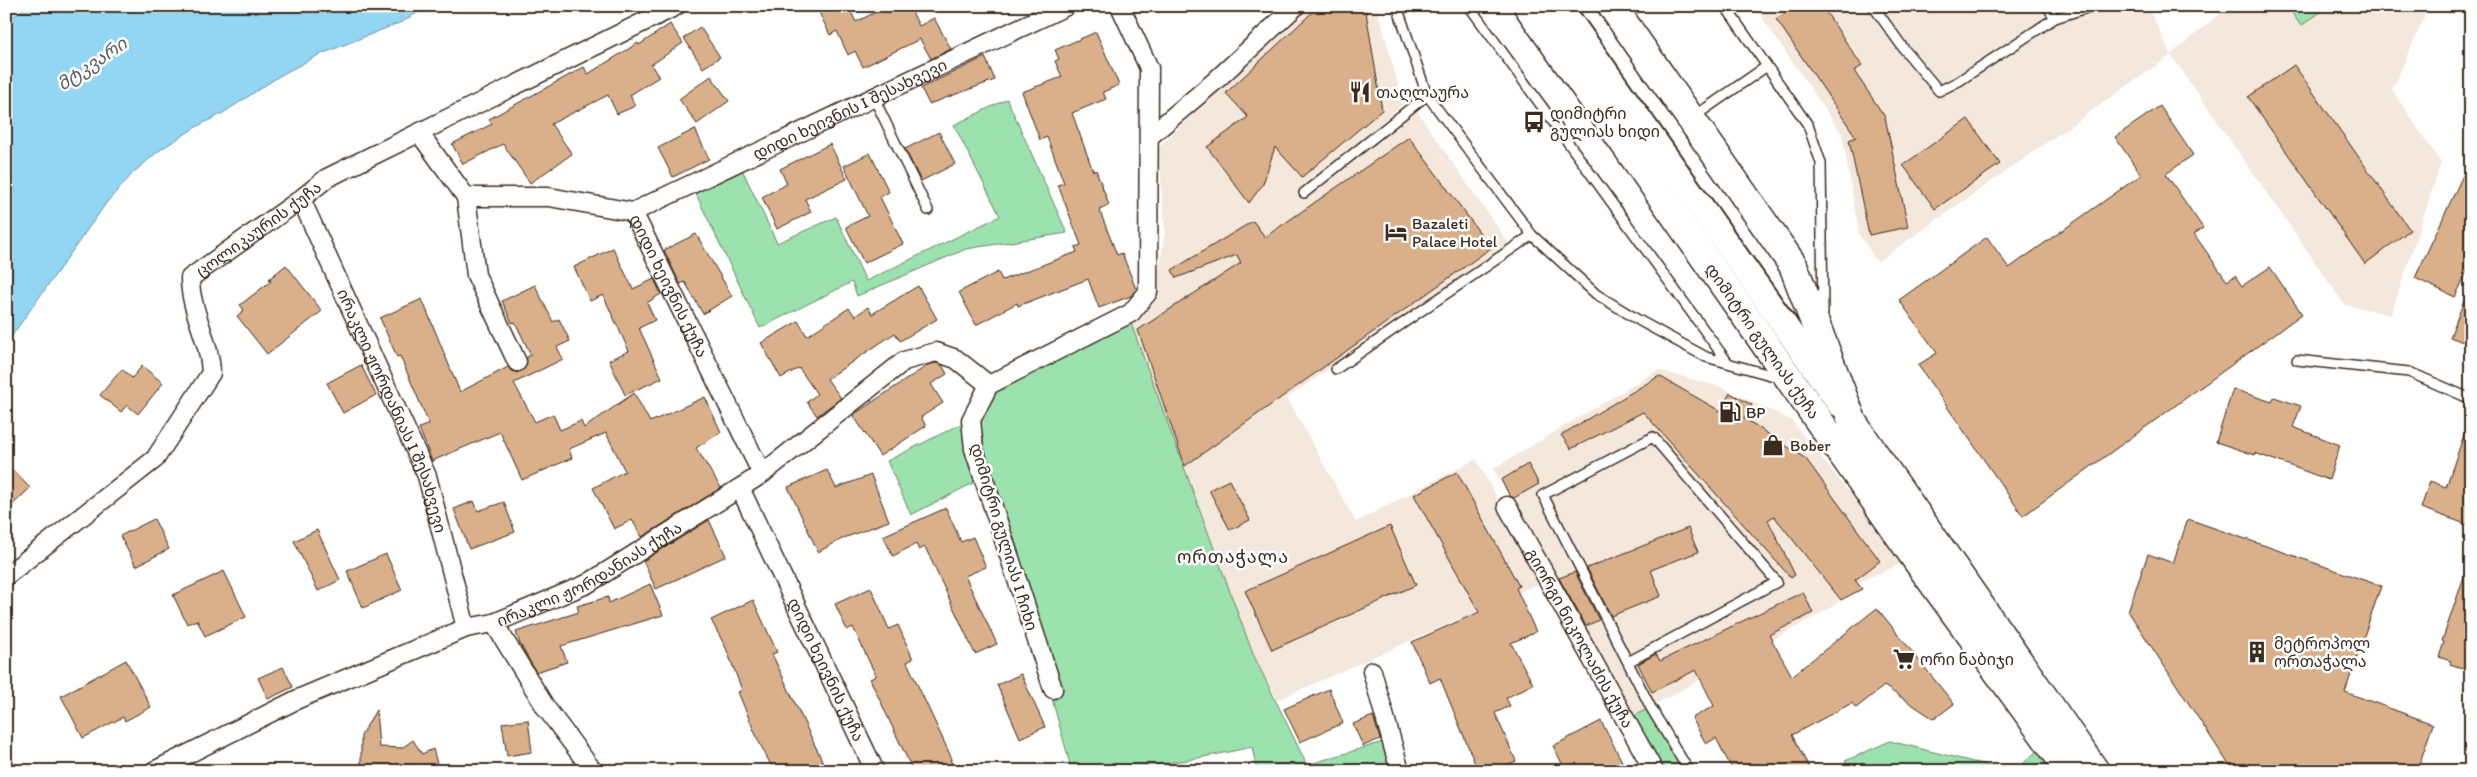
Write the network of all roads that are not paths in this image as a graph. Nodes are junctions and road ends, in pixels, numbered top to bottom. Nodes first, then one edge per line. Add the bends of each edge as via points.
1 (676, 6) edge
2 (1066, 6) edge
3 (1120, 6) edge
4 (1296, 6) edge
5 (1397, 6) edge
6 (1469, 6) edge
7 (1528, 6) edge
8 (1559, 6) edge
9 (1612, 6) edge
10 (1725, 6) edge
11 (1873, 6) edge
12 (2047, 6) edge
13 (2093, 6) edge
14 (2055, 18) junction
15 (1767, 66) junction
16 (1427, 95) junction
17 (873, 96) junction
18 (1692, 118) junction
19 (420, 134) junction
20 (1150, 136) junction
21 (1304, 194) dead end
22 (466, 197) junction
23 (301, 199) junction
24 (928, 210) dead end
25 (633, 212) junction
26 (1532, 235) junction
27 (1826, 348) junction
28 (2297, 360) dead end
29 (517, 362) dead end
30 (1728, 363) junction
31 (1336, 369) dead end
32 (1793, 382) junction
33 (989, 384) junction
34 (2471, 399) edge
35 (1853, 423) junction
36 (762, 474) junction
37 (740, 488) junction
38 (1507, 506) dead end
39 (6, 576) edge
40 (494, 623) junction
41 (466, 628) junction
42 (1628, 662) junction
43 (1372, 671) dead end
44 (1053, 689) dead end
45 (2066, 767) edge
46 (154, 771) edge
47 (594, 771) edge
48 (875, 771) edge
49 (1400, 771) edge
50 (1654, 771) edge
51 (1689, 771) edge
52 (2095, 771) edge

1 - 19 street, ცოლიკაურის ქუჩა
2 - 17 street, დიდი ხეივნის I შესახვევი
3 - 20 street via 1149,68
4 - 20 street
5 - 16 lane
6 - 30 lane
7 - 32 highway, დიმიტრი გულიას ქუჩა
8 - 35 main road, დიმიტრი გულიას ქუჩა
9 - 18 highway, დიმიტრი გულიას ქუჩა
10 - 15 lane
11 - 14 lane via 1939,91 1959,82
12 - 14 lane
13 - 14 lane
15 - 18 lane
15 - 27 lane via 1808,125 1821,163 1821,293
16 - 21 lane
16 - 26 lane
17 - 24 lane
17 - 25 street, დიდი ხეივნის I შესახვევი
18 - 27 highway, დიმიტრი გულიას ქუჩა via 1793,265
19 - 22 street
19 - 23 street, ცოლიკაურის ქუჩა via 327,178
20 - 33 street via 1148,292 1130,313
22 - 25 street, დიდი ხეივნის ქუჩა via 549,197
22 - 29 street via 476,275
23 - 39 street, ცოლიკაურის ქუჩა via 190,278 190,296 210,356 211,373 155,458
23 - 41 street, ირაკლი ჟორდანიას I შესახვევი via 427,476
25 - 36 street, დიდი ხეივნის ქუჩა
26 - 30 lane via 1596,294 1706,357
26 - 31 lane
27 - 35 highway, დიმიტრი გულიას ქუჩა
28 - 34 lane via 2409,372
30 - 32 lane
32 - 45 highway, დიმიტრი გულიას ქუჩა
33 - 36 street, ირაკლი ჟორდანიას ქუჩა via 956,359 936,352 904,361
33 - 44 street, დიმიტრი გულიას I ჩიხი via 971,420 974,450
35 - 52 highway, დიმიტრი გულიას ქუჩა
36 - 37 street, ირაკლი ჟორდანიას ქუჩა
37 - 40 street, ირაკლი ჟორდანიას ქუჩა via 588,584
37 - 48 street, დიდი ხეივნის ქუჩა
38 - 50 street, გიორგი ნიკოლაძის ქუჩა
40 - 41 street, ირაკლი ჟორდანიას ქუჩა
40 - 47 street via 546,708
41 - 46 street, ირაკლი ჟორდანიას ქუჩა via 298,700
42 - 42 lane via 1778,582 1653,437 1543,496
42 - 51 lane
43 - 49 street

